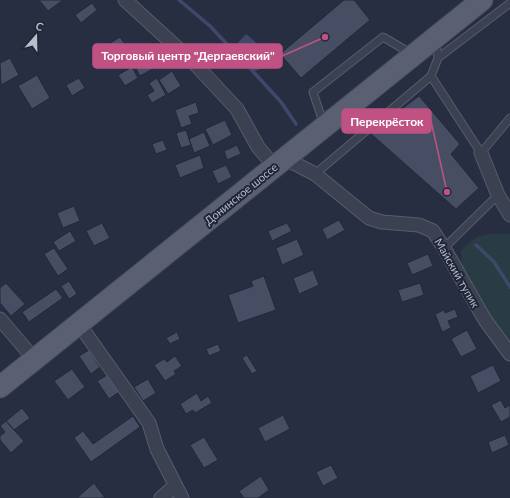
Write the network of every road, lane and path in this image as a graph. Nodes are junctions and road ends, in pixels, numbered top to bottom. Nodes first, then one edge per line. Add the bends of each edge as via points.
1 (125, 0) edge
2 (482, 0) edge
3 (510, 3) edge
4 (436, 37) junction
5 (414, 55) junction
6 (438, 58) junction
7 (431, 76) junction
8 (510, 118) edge
9 (325, 127) junction
10 (481, 153) junction
11 (280, 163) junction
12 (315, 174) junction
13 (498, 195) junction
14 (510, 215) edge
15 (444, 248) junction
16 (0, 319) edge
17 (79, 324) junction
18 (510, 354) edge
19 (35, 360) junction
20 (0, 388) edge
21 (176, 486) junction
22 (161, 498) edge
23 (182, 498) edge

1 - 11 street via 195,64 237,109 258,146
2 - 4 main road, Донинское шоссе
3 - 6 lane
4 - 5 main road, Донинское шоссе
4 - 6 lane
5 - 9 main road, Донинское шоссе
5 - 9 lane via 383,37 313,92
6 - 7 lane
7 - 10 lane
7 - 12 lane
8 - 10 lane
9 - 11 main road, Донинское шоссе
10 - 13 street
11 - 12 street, Майский тупик
11 - 17 main road, Донинское шоссе
12 - 15 street, Майский тупик via 369,218 382,222 419,225 433,231
13 - 14 street
13 - 15 lane
15 - 18 street, Майский тупик via 485,320
16 - 19 street
17 - 19 main road, Донинское шоссе
17 - 21 street via 149,423 156,449
19 - 20 main road, Донинское шоссе
21 - 22 street
21 - 23 street

